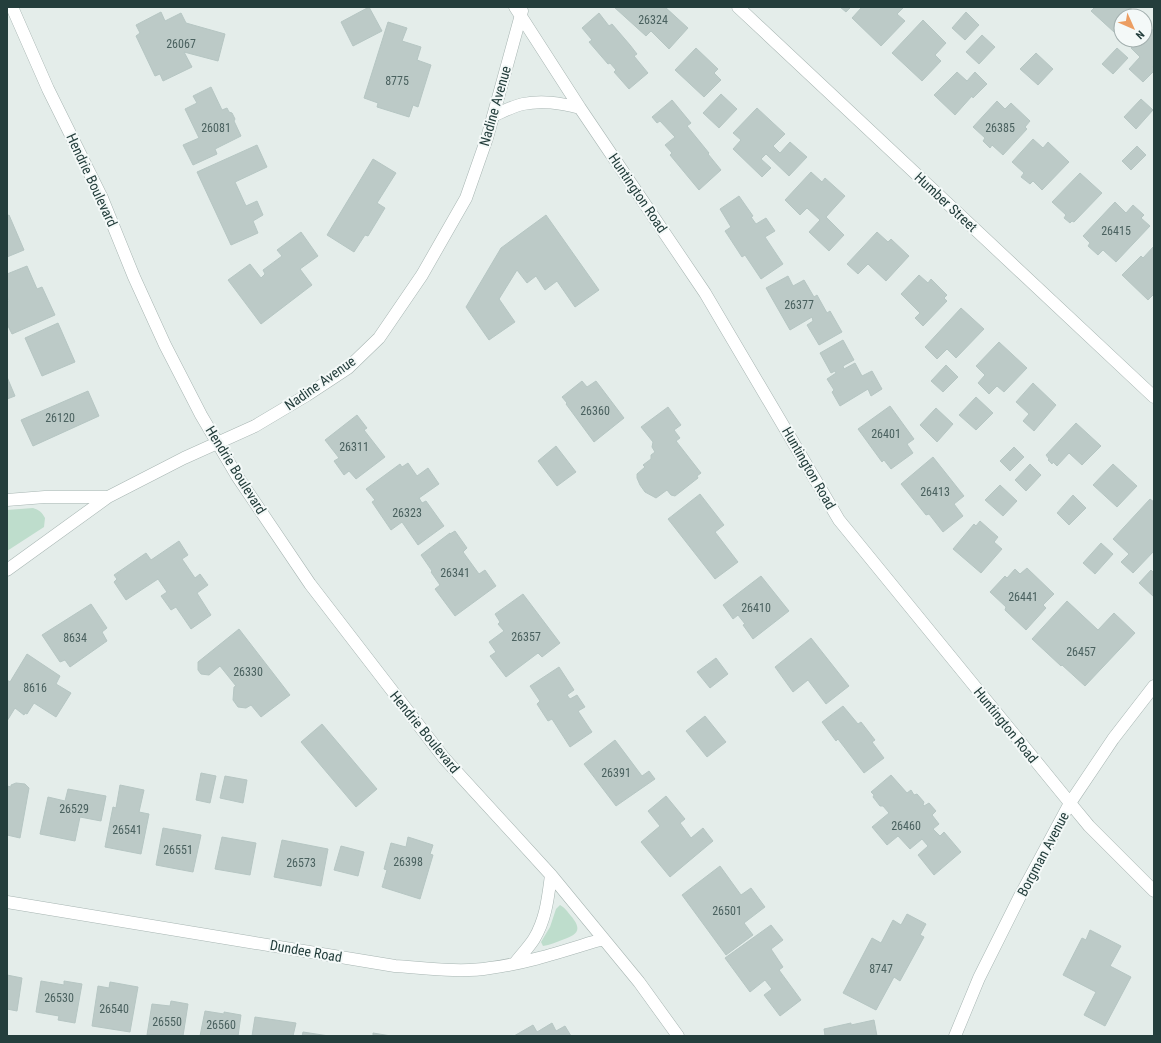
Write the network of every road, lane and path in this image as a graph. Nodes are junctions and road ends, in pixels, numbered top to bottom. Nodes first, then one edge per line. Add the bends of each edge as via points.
1 (12, 7) edge
2 (738, 7) edge
3 (519, 10) edge
4 (580, 108) junction
5 (493, 116) junction
6 (1154, 397) edge
7 (218, 443) junction
8 (108, 497) junction
9 (7, 500) edge
10 (7, 570) edge
11 (1154, 686) edge
12 (1070, 803) junction
13 (551, 875) junction
14 (1154, 891) edge
15 (7, 902) edge
16 (603, 939) junction
17 (515, 964) junction
18 (678, 1036) edge
19 (954, 1036) edge

1 - 7 street, Hendrie Boulevard via 102,198 165,345
2 - 6 street, Humber Street
3 - 4 street, Huntington Road
3 - 5 street, Nadine Avenue
4 - 5 street via 557,102 522,104
4 - 12 street, Huntington Road via 705,293 839,520
5 - 7 street, Nadine Avenue via 466,198 422,275 379,338 348,368 307,395 255,426
7 - 8 street, Nadine Avenue
7 - 13 street, Hendrie Boulevard via 237,476 310,584 444,758
8 - 9 street
8 - 10 street, Nadine Avenue
11 - 12 street, Borgman Avenue via 1113,739
12 - 14 street, Huntington Road via 1089,826
12 - 19 street, Borgman Avenue via 979,978
13 - 16 street, Hendrie Boulevard
13 - 17 street via 547,906 540,926 534,940
15 - 17 street, Dundee Road via 395,966 455,969
16 - 17 street, Dundee Road
16 - 18 street, Hendrie Boulevard via 639,982

